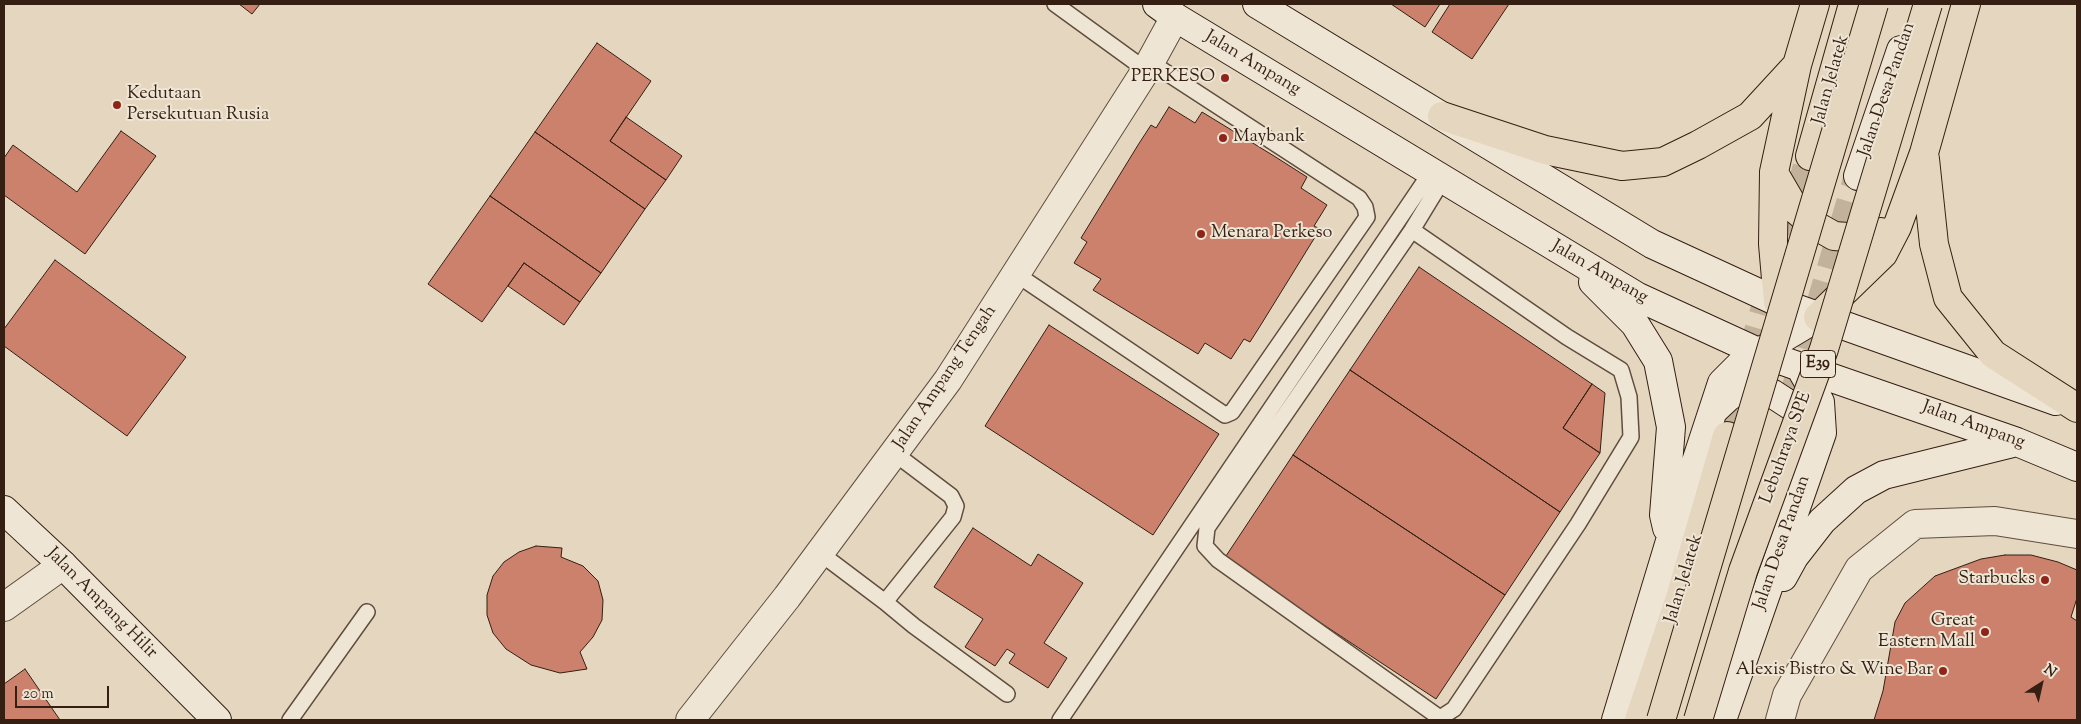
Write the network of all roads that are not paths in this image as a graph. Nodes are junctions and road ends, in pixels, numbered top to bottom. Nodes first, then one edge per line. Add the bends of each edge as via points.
1 (1055, 4) edge
2 (1257, 4) edge
3 (1815, 4) edge
4 (1853, 4) edge
5 (1874, 4) edge
6 (1917, 4) edge
7 (1928, 4) edge
8 (1966, 4) edge
9 (1166, 10) edge
10 (1148, 66) junction
11 (1797, 66) junction
12 (1442, 116) junction
13 (1924, 153) junction
14 (1810, 156) tunnel mouth
15 (1774, 172) junction
16 (1437, 175) junction
17 (1858, 176) tunnel mouth
18 (1897, 227) junction
19 (1412, 230) junction
20 (1564, 252) junction
21 (1016, 274) junction
22 (1778, 302) junction
23 (1818, 317) junction
24 (1790, 334) junction
25 (1760, 352) junction
26 (1800, 367) junction
27 (2077, 408) edge
28 (1712, 412) junction
29 (1727, 436) tunnel mouth
30 (1780, 438) dead end
31 (2017, 442) junction
32 (894, 452) junction
33 (2077, 467) edge
34 (1808, 470) junction
35 (4, 510) edge
36 (2077, 534) edge
37 (1670, 542) junction
38 (820, 553) junction
39 (63, 565) junction
40 (885, 602) junction
41 (4, 607) edge
42 (367, 612) dead end
43 (1747, 646) junction
44 (1007, 694) dead end
45 (217, 720) edge
46 (290, 720) edge
47 (690, 720) edge
48 (1060, 720) edge
49 (1616, 720) edge
50 (1639, 720) edge
51 (1661, 720) edge
52 (1698, 720) edge
53 (1707, 720) edge
54 (1722, 720) edge
55 (1780, 720) edge

1 - 10 lane
2 - 12 street
3 - 11 main road
4 - 14 main road, Jalan Jelatek
5 - 51 main road, bridge
6 - 17 street, Jalan Desa Pandan
7 - 52 main road, Lebuhraya SPE / E39, bridge via 1824,349 1743,570
8 - 13 main road
9 - 10 street, Jalan Ampang Tengah
9 - 16 street, Jalan Ampang
10 - 21 street, Jalan Ampang Tengah
10 - 21 lane via 1359,198 1367,216 1232,412 1225,414
11 - 12 main road via 1750,116 1662,162 1622,166 1545,150
11 - 15 main road
12 - 22 street via 1652,244
13 - 18 main road
13 - 27 main road via 1934,244 1948,298 1993,354
15 - 18 main road via 1794,209 1810,223 1834,236 1862,238
15 - 22 main road via 1773,244
16 - 19 lane
16 - 20 street, Jalan Ampang
16 - 48 lane
18 - 23 main road via 1883,254
19 - 19 lane via 1567,337 1621,370 1629,397 1631,437 1578,524 1454,709 1440,718 1218,560 1205,546 1207,528
20 - 25 street, Jalan Ampang via 1638,297
20 - 37 street via 1635,324 1658,361 1671,426 1664,515
21 - 32 street, Jalan Ampang Tengah via 948,380
22 - 23 street
22 - 24 street, Jalan Desa Pandan
23 - 24 street
23 - 27 street
24 - 25 street
24 - 26 street, Jalan Desa Pandan
25 - 26 street, Jalan Ampang
25 - 28 street via 1743,362 1722,383
26 - 31 street, Jalan Ampang
26 - 34 street, Jalan Desa Pandan via 1820,402 1822,433
28 - 34 street via 1740,389 1773,394 1787,402 1799,411 1806,428 1810,443
28 - 37 street
29 - 50 main road, Jalan Jelatek via 1680,598
30 - 53 street, Jalan Desa Pandan
31 - 33 street, Jalan Ampang
31 - 43 street via 1884,475 1856,490 1822,521 1794,557
32 - 38 street, Jalan Ampang Tengah
32 - 40 lane via 951,496 956,506 953,517
34 - 43 street, Jalan Desa Pandan
35 - 39 street, Jalan Ampang Hilir
36 - 55 street via 1995,521 1915,524 1859,569 1787,695
37 - 49 street
38 - 40 lane
38 - 47 street, Jalan Ampang Tengah
39 - 41 street
39 - 45 street, Jalan Ampang Hilir
40 - 44 lane
42 - 46 lane
43 - 54 street, Jalan Desa Pandan

